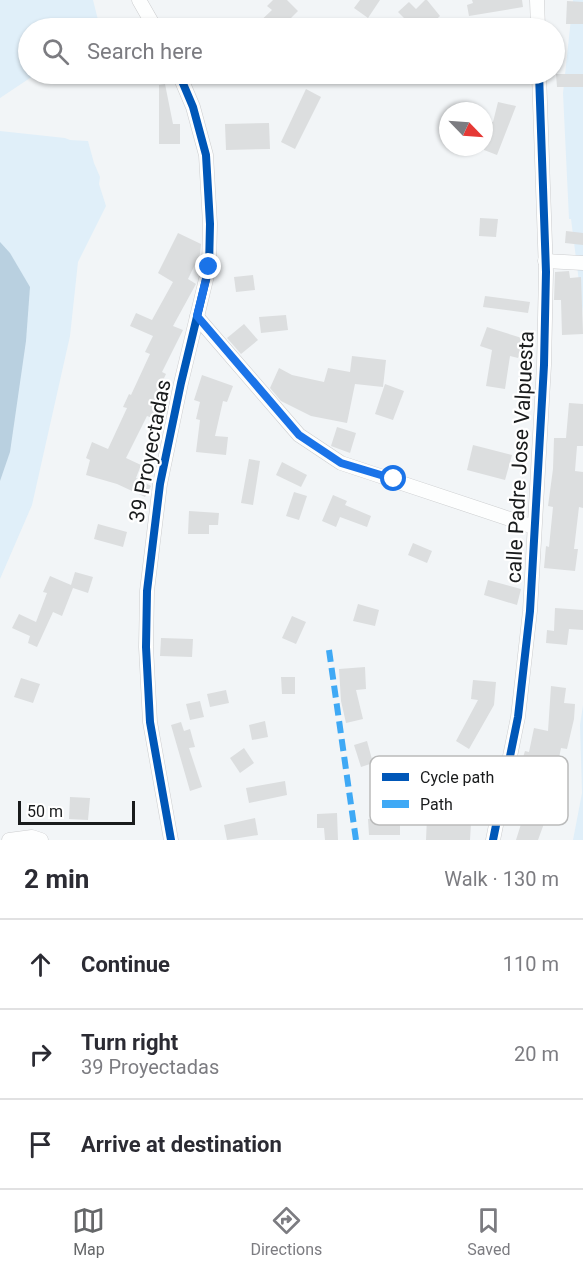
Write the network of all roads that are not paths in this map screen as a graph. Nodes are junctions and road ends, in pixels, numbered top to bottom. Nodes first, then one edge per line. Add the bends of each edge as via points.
1 (139, 0) edge
2 (537, 0) edge
3 (149, 18) edge
4 (538, 18) edge
5 (183, 84) edge
6 (539, 84) edge
7 (545, 261) junction
8 (583, 263) edge
9 (197, 316) junction
10 (534, 527) junction
11 (510, 756) edge
12 (496, 825) edge
13 (9, 840) edge
14 (41, 840) edge
15 (171, 840) edge
16 (493, 840) edge

1 - 3 street
2 - 4 street
5 - 9 street, 39 Proyectadas via 206,155 209,267
6 - 7 street, calle Padre Jose Valpuesta
7 - 8 street
7 - 10 street, calle Padre Jose Valpuesta via 544,365
9 - 10 street via 299,435 341,463
9 - 15 street, 39 Proyectadas via 160,484 147,591 150,722
10 - 11 street, calle Padre Jose Valpuesta via 530,611
12 - 16 street, calle Padre Jose Valpuesta
13 - 14 street

